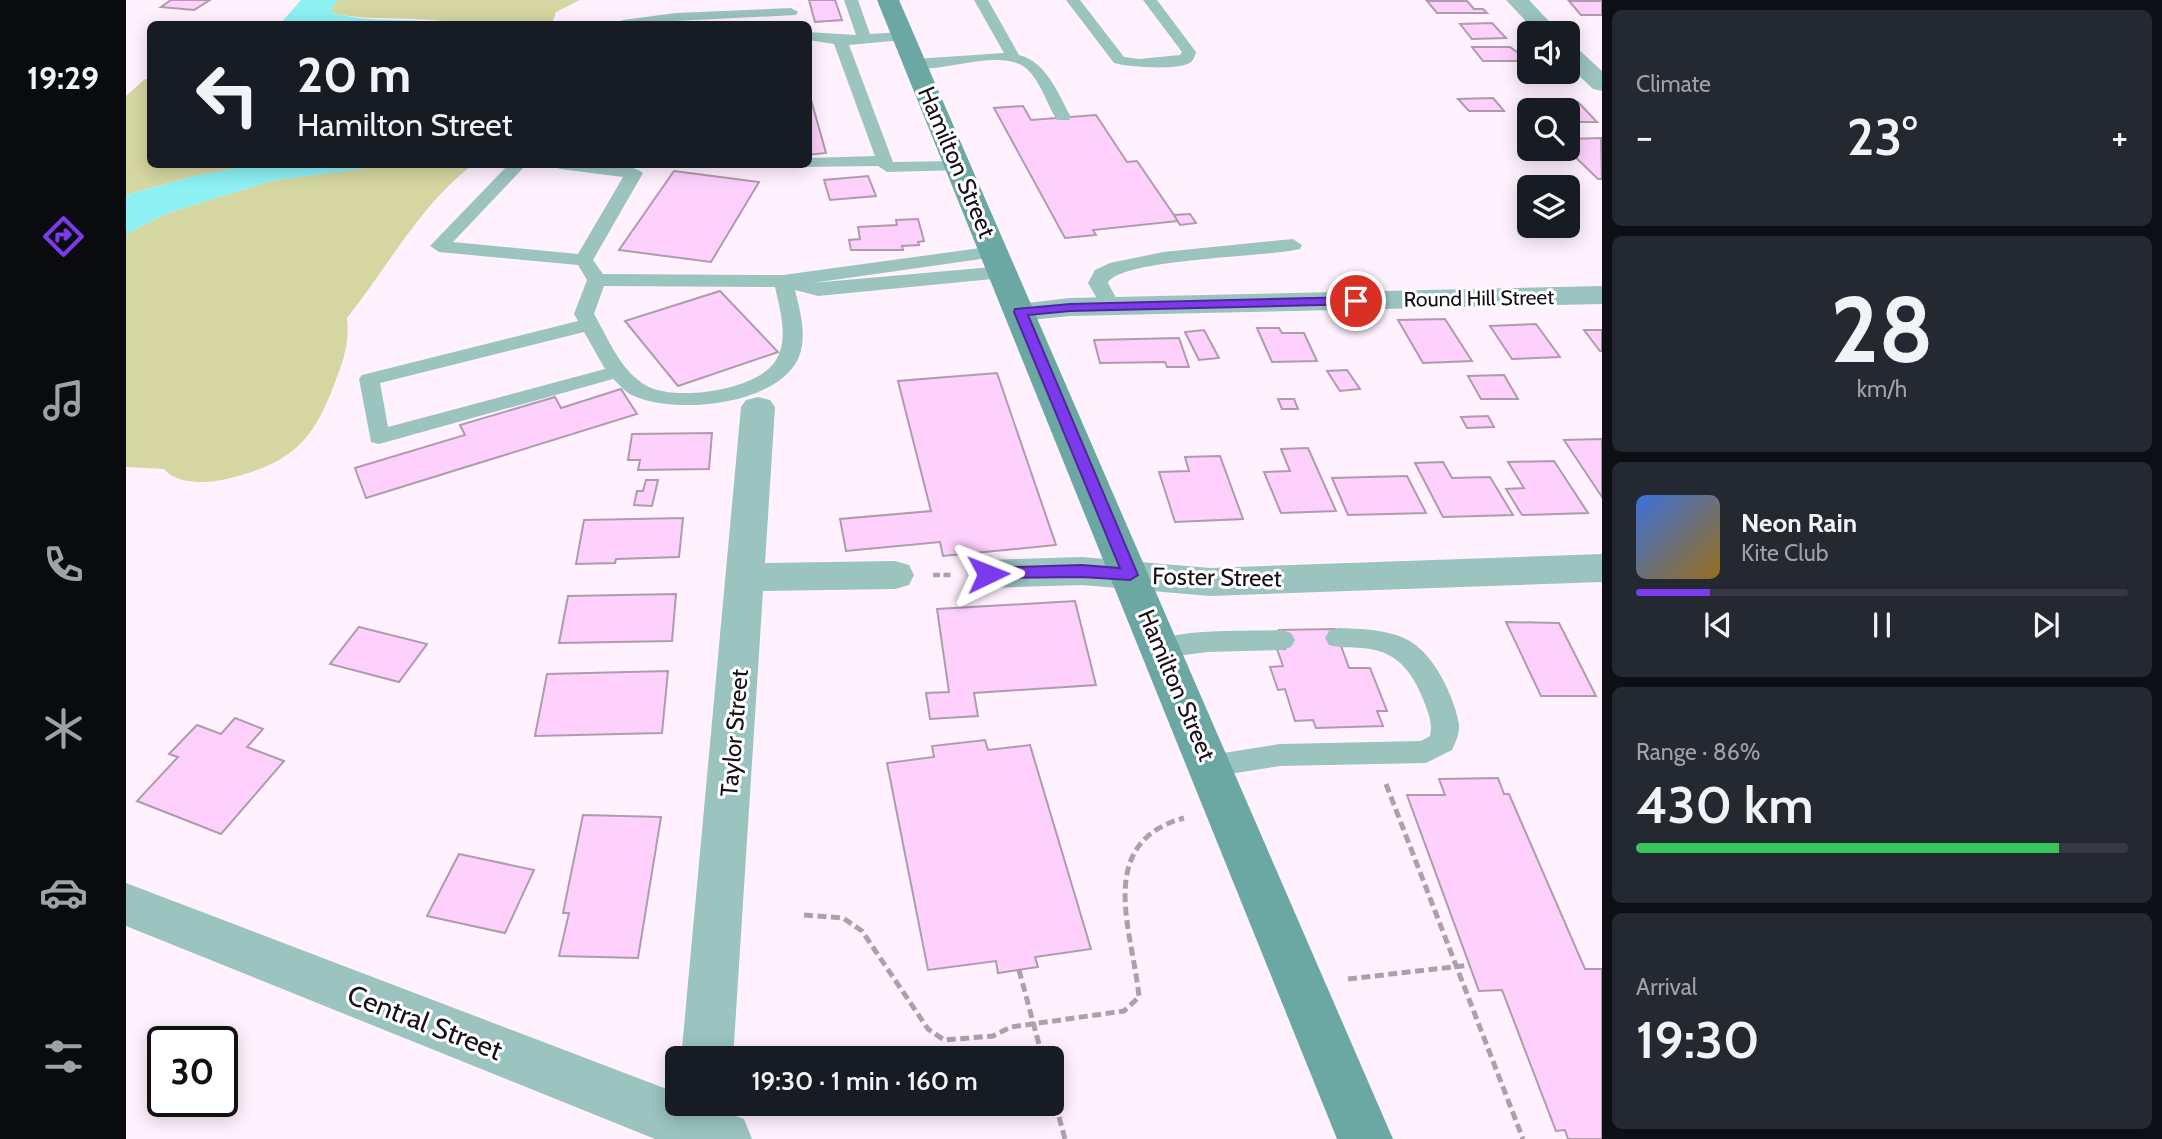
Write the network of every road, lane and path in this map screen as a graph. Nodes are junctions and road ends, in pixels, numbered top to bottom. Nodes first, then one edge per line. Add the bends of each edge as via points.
1 (851, 0) edge
2 (888, 0) edge
3 (899, 0) edge
4 (981, 0) edge
5 (1073, 0) edge
6 (1150, 0) edge
7 (1517, 0) edge
8 (791, 12) edge
9 (646, 21) edge
10 (1537, 21) edge
11 (903, 36) junction
12 (812, 37) edge
13 (864, 39) junction
14 (840, 41) junction
15 (1012, 58) junction
16 (1580, 63) edge
17 (915, 64) junction
18 (1602, 84) edge
19 (1063, 117) dead end
20 (884, 161) junction
21 (812, 163) edge
22 (958, 166) junction
23 (515, 168) edge
24 (593, 168) edge
25 (1293, 245) dead end
26 (584, 260) junction
27 (999, 262) junction
28 (597, 280) junction
29 (783, 281) junction
30 (1602, 295) edge
31 (1111, 307) junction
32 (1020, 312) junction
33 (590, 324) junction
34 (617, 372) junction
35 (758, 407) dead end
36 (1602, 568) edge
37 (988, 574) joint
38 (895, 575) joint
39 (1130, 575) junction
40 (747, 577) junction
41 (1338, 638) dead end
42 (1282, 640) dead end
43 (1161, 648) junction
44 (1374, 754) junction
45 (1211, 766) junction
46 (1229, 808) junction
47 (130, 911) edge
48 (804, 915) dead end
49 (1456, 965) junction
50 (1470, 965) dead end
51 (1019, 970) dead end
52 (1303, 988) junction
53 (1034, 1024) junction
54 (708, 1046) edge
55 (1040, 1046) edge
56 (1059, 1116) edge
57 (707, 1128) edge
58 (1065, 1139) edge
59 (1365, 1139) edge
60 (1523, 1139) edge

1 - 13 lane
2 - 3 lane
2 - 11 main road, Hamilton Street
4 - 15 lane via 1011,48
5 - 6 lane via 1119,60 1134,64 1186,59 1189,52
7 - 10 street
8 - 9 lane
11 - 13 lane
11 - 17 main road, Hamilton Street
12 - 14 lane
13 - 14 lane
14 - 20 lane
15 - 17 lane
15 - 19 lane via 1034,67
16 - 18 street
17 - 22 main road, Hamilton Street
20 - 21 lane
20 - 22 lane via 887,167
22 - 27 main road, Hamilton Street
23 - 26 lane via 439,246
24 - 26 lane via 634,173
25 - 31 lane via 1163,258 1110,269 1098,283
26 - 28 lane
27 - 29 lane via 818,290
27 - 32 main road, Hamilton Street
28 - 29 lane
28 - 33 lane via 584,314
29 - 34 lane via 792,343 786,362 751,387 705,400 676,399 643,393
30 - 31 street, Round Hill Street
31 - 32 street, Round Hill Street
32 - 39 main road, Hamilton Street
33 - 34 lane
33 - 34 lane via 369,379 379,438
35 - 40 street, Taylor Street
36 - 39 street, Foster Street via 1210,582
37 - 38 path
37 - 39 street, Foster Street via 1082,571
38 - 40 street
39 - 43 main road, Hamilton Street
40 - 54 street, Taylor Street
41 - 44 lane via 1378,638 1409,651 1421,667 1446,726 1442,742 1426,752
42 - 43 lane
43 - 45 main road, Hamilton Street
44 - 45 lane via 1280,755
44 - 49 path
45 - 46 main road, Hamilton Street
46 - 52 main road, Hamilton Street
46 - 53 path via 1154,829 1126,868 1122,898 1138,971 1135,1004 1124,1011
47 - 57 street, Central Street
48 - 53 path via 843,918 862,930 935,1036 971,1040
49 - 50 path
49 - 52 path via 1370,974
49 - 60 path
51 - 53 path
52 - 59 main road, Hamilton Street
53 - 55 path
56 - 58 path

